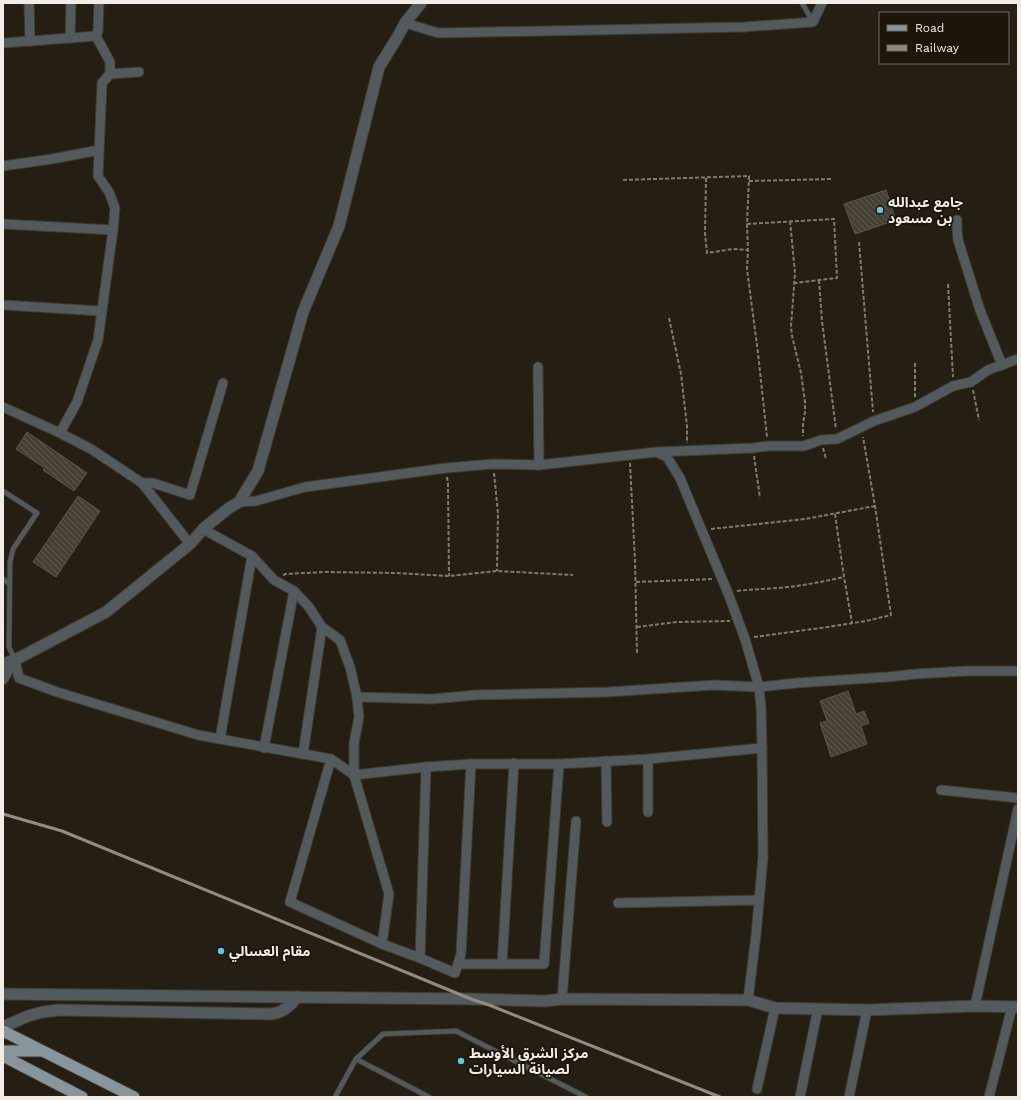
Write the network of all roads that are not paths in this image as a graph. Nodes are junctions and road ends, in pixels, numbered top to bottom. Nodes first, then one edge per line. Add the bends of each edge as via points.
1 (29, 3) edge
2 (71, 3) edge
3 (99, 3) edge
4 (421, 3) edge
5 (802, 3) edge
6 (822, 3) edge
7 (812, 22) junction
8 (405, 23) junction
9 (96, 36) junction
10 (70, 38) junction
11 (30, 41) junction
12 (3, 43) edge
13 (139, 72) dead end
14 (110, 74) junction
15 (99, 150) junction
16 (3, 166) edge
17 (957, 220) dead end
18 (3, 224) edge
19 (113, 230) junction
20 (3, 305) edge
21 (101, 311) junction
22 (1018, 359) edge
23 (1002, 365) junction
24 (538, 367) dead end
25 (223, 383) dead end
26 (3, 408) edge
27 (60, 433) junction
28 (657, 452) junction
29 (539, 465) junction
30 (142, 483) junction
31 (3, 491) edge
32 (239, 502) junction
33 (204, 528) junction
34 (190, 544) junction
35 (252, 556) junction
36 (3, 579) edge
37 (10, 584) junction
38 (294, 591) junction
39 (322, 627) junction
40 (15, 660) junction
41 (3, 664) edge
42 (1018, 671) edge
43 (3, 680) edge
44 (759, 687) junction
45 (357, 697) junction
46 (220, 739) junction
47 (264, 748) junction
48 (762, 748) junction
49 (303, 754) junction
50 (331, 759) junction
51 (648, 759) junction
52 (606, 761) junction
53 (514, 763) junction
54 (471, 764) junction
55 (559, 764) junction
56 (426, 767) junction
57 (354, 775) junction
58 (941, 790) dead end
59 (1018, 798) edge
60 (1018, 809) edge
61 (648, 812) dead end
62 (576, 821) dead end
63 (607, 822) dead end
64 (759, 900) junction
65 (618, 903) dead end
66 (382, 944) junction
67 (420, 958) junction
68 (458, 964) junction
69 (502, 964) junction
70 (3, 994) edge
71 (297, 997) junction
72 (562, 999) junction
73 (748, 1000) junction
74 (975, 1006) junction
75 (1015, 1007) edge
76 (775, 1008) junction
77 (818, 1008) junction
78 (867, 1010) junction
79 (3, 1027) edge
80 (3, 1031) edge
81 (3, 1051) edge
82 (43, 1051) junction
83 (3, 1056) edge
84 (356, 1059) junction
85 (757, 1089) dead end
86 (82, 1097) edge
87 (134, 1097) edge
88 (335, 1097) edge
89 (429, 1097) edge
90 (586, 1097) edge
91 (800, 1097) edge
92 (849, 1097) edge
93 (988, 1097) edge

1 - 11 street
2 - 10 street
3 - 9 street
4 - 8 street
5 - 7 lane
6 - 7 street
7 - 8 street via 744,27 438,33
8 - 32 street via 379,67 339,226 304,312 258,471
9 - 10 street
9 - 14 street via 110,62
10 - 11 street
11 - 12 street
13 - 14 street
14 - 15 street via 102,83
15 - 16 street
15 - 19 street via 98,176 109,192 115,208
17 - 23 street via 958,240 980,310
18 - 19 street
19 - 21 street
20 - 21 street
21 - 27 street via 98,340 78,402
22 - 23 street
23 - 28 street via 988,370 971,382 954,386 915,407 874,421 837,439 821,440 804,446
24 - 29 street
25 - 30 street via 190,495 153,482
26 - 27 street
27 - 30 street via 91,449
28 - 29 street
28 - 44 street via 667,457 680,478 722,576
29 - 32 street via 493,464 446,468 305,488 256,501
30 - 34 street
31 - 37 lane via 37,513 13,549
32 - 33 street
33 - 34 street
33 - 35 street
34 - 40 street via 106,612
35 - 38 street via 274,580
35 - 46 street
36 - 37 lane
37 - 40 lane via 9,648
38 - 39 street via 309,607
38 - 47 street
39 - 45 street via 340,640
39 - 49 street
40 - 41 street
40 - 43 street
40 - 46 street via 19,678 79,699 198,735
42 - 44 street via 916,674
44 - 45 street via 714,685 432,699
44 - 48 street
45 - 57 street via 359,717 354,743
46 - 47 street
47 - 49 street
48 - 51 street
48 - 64 street via 763,857
49 - 50 street
50 - 57 street
50 - 66 street via 290,902
51 - 52 street
51 - 61 street
52 - 55 street
52 - 63 street
53 - 54 street
53 - 55 street
53 - 69 street
54 - 56 street
54 - 68 street via 461,954
55 - 69 street via 544,964
56 - 57 street
56 - 67 street
57 - 66 street via 389,894
58 - 59 street
60 - 74 street
62 - 72 street
64 - 65 street
64 - 73 street
66 - 67 street
67 - 68 street via 455,973
68 - 69 street
70 - 71 street
71 - 72 street via 546,1001
71 - 79 street via 287,1008 272,1014 59,1010 28,1016
72 - 73 street
73 - 76 street
74 - 75 street
74 - 78 street
75 - 93 street
76 - 77 street
76 - 85 street
77 - 78 street
77 - 91 street
78 - 92 street
80 - 82 main road
81 - 82 main road
82 - 87 main road
83 - 86 main road
84 - 88 lane
84 - 89 lane
84 - 90 lane via 383,1034 456,1031

